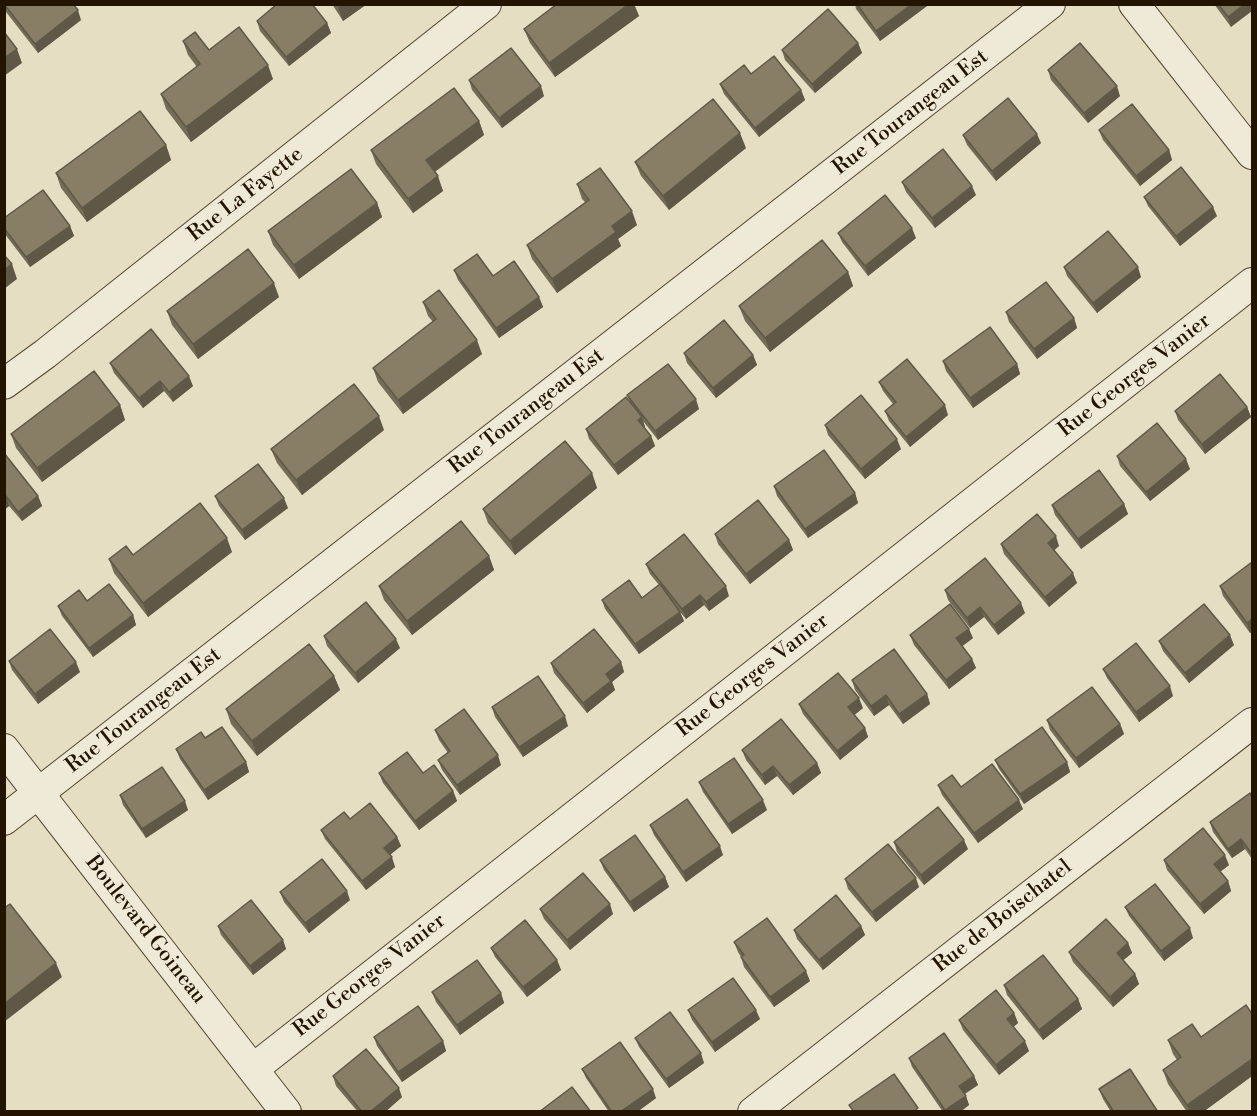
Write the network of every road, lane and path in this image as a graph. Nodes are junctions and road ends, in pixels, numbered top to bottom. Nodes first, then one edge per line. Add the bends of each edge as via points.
1 (486, 4) edge
2 (1050, 4) edge
3 (1134, 4) edge
4 (1252, 154) edge
5 (1252, 283) edge
6 (4, 384) edge
7 (1252, 723) edge
8 (4, 749) edge
9 (39, 793) junction
10 (4, 819) edge
11 (253, 1069) junction
12 (286, 1112) edge
13 (753, 1112) edge

1 - 6 street, Rue La Fayette
2 - 9 street, Rue Tourangeau Est
3 - 4 street
5 - 11 street, Rue Georges Vanier
7 - 13 street, Rue de Boischatel
8 - 9 street, Boulevard Goineau
9 - 10 street, Rue Tourangeau Est
9 - 11 street, Boulevard Goineau
11 - 12 street, Boulevard Goineau

